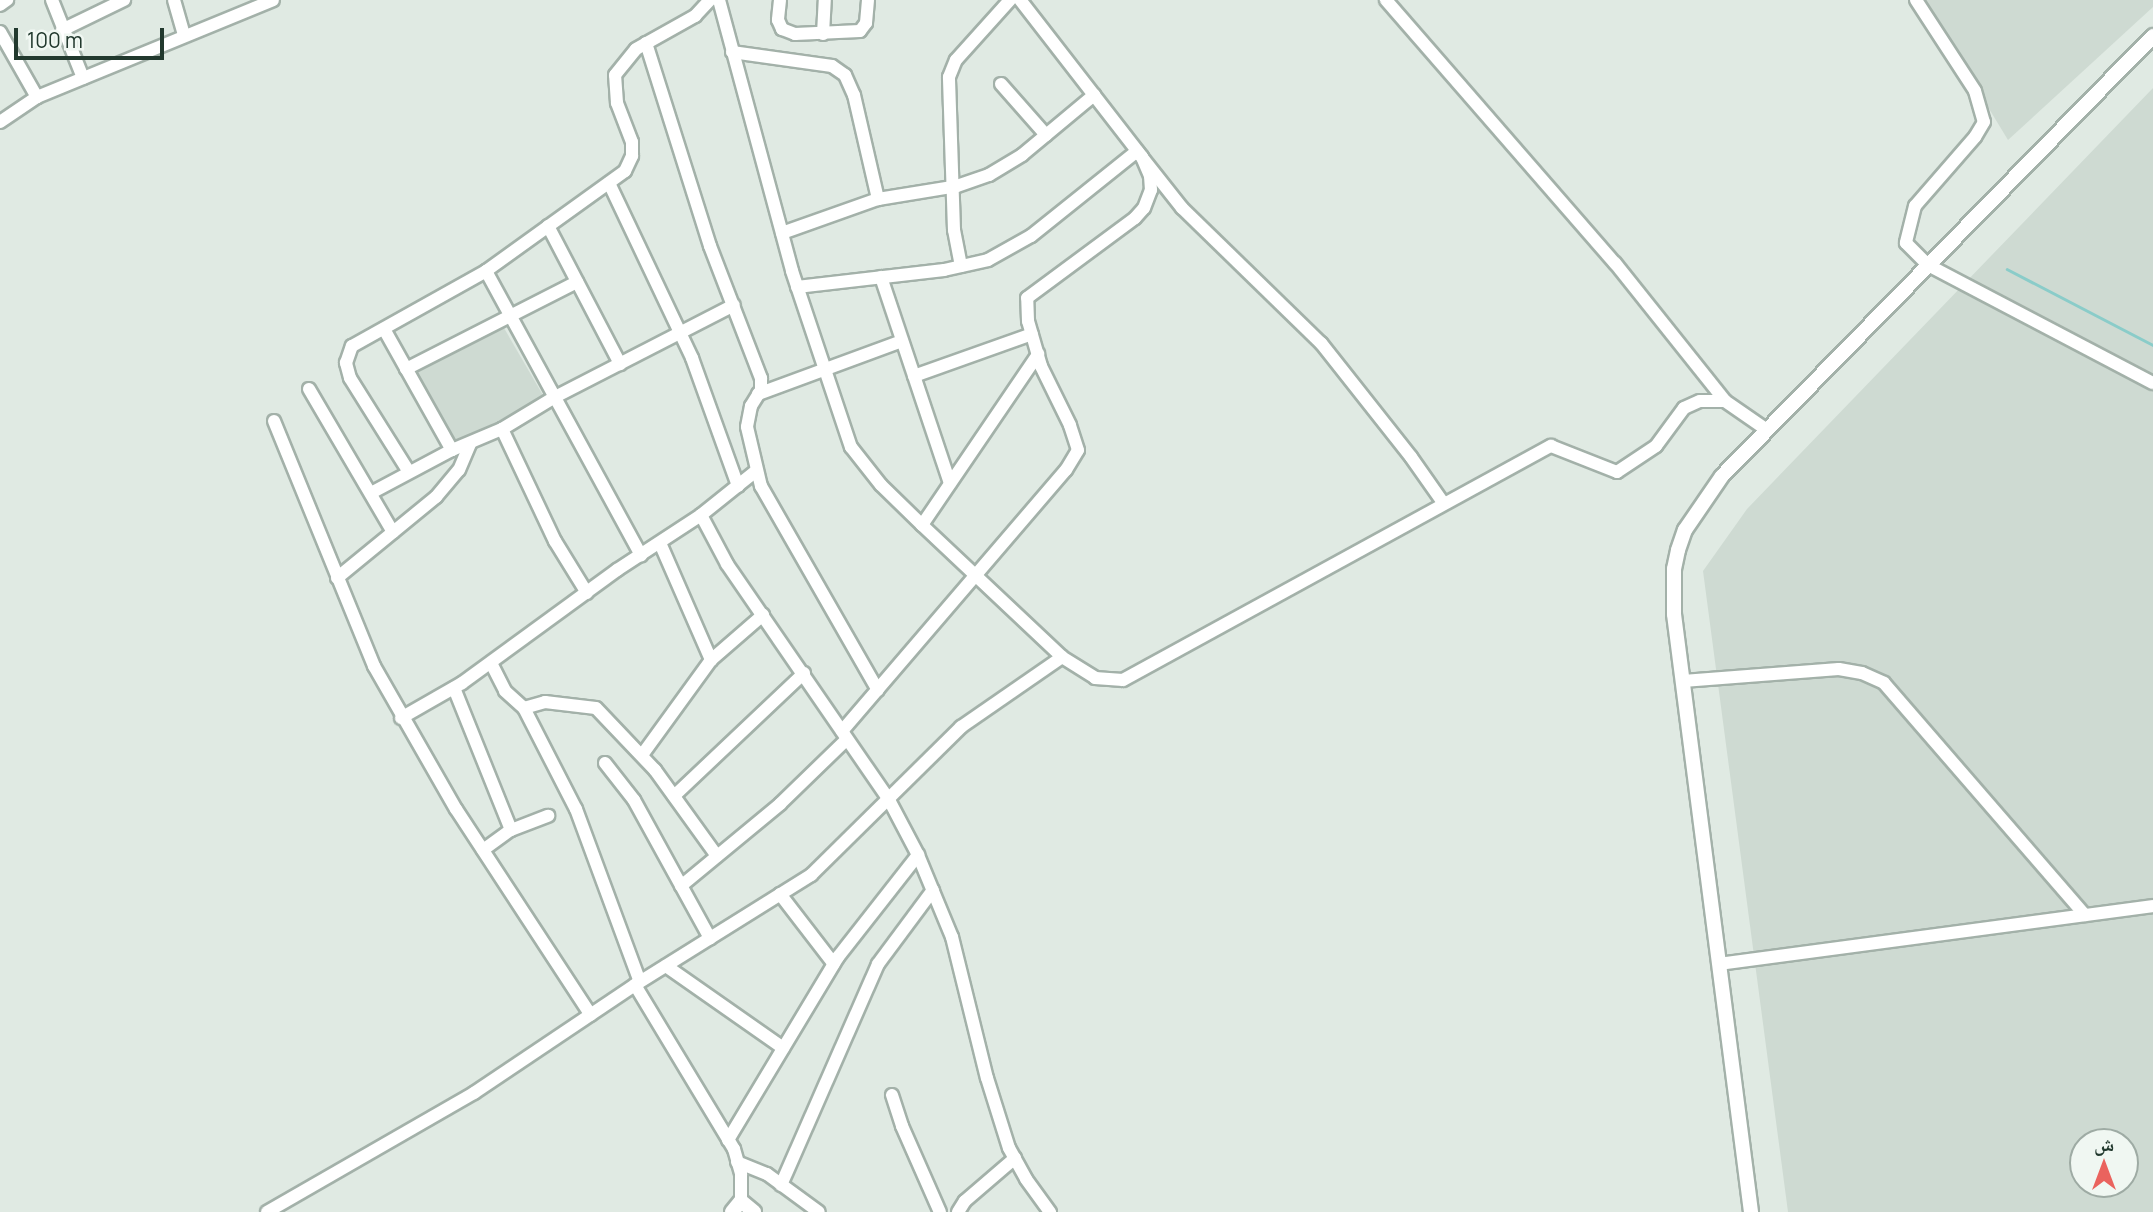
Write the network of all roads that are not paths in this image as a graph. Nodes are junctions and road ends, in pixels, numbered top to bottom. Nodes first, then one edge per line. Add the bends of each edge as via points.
1 (7, 0) edge
2 (52, 0) edge
3 (121, 0) edge
4 (174, 0) edge
5 (273, 0) edge
6 (709, 0) edge
7 (719, 0) edge
8 (780, 0) edge
9 (825, 0) edge
10 (868, 0) edge
11 (1010, 0) edge
12 (1020, 0) edge
13 (1386, 0) edge
14 (1916, 0) edge
15 (0, 5) edge
16 (62, 30) junction
17 (0, 32) edge
18 (823, 34) junction
19 (184, 36) junction
20 (2153, 36) edge
21 (646, 43) junction
22 (732, 52) junction
23 (83, 78) junction
24 (1001, 84) dead end
25 (1094, 95) junction
26 (37, 97) junction
27 (0, 122) edge
28 (1046, 135) junction
29 (1137, 151) junction
30 (609, 183) junction
31 (952, 187) junction
32 (878, 199) junction
33 (548, 226) junction
34 (782, 233) junction
35 (1928, 265) junction
36 (961, 266) junction
37 (485, 271) junction
38 (881, 277) junction
39 (577, 282) junction
40 (797, 287) junction
41 (734, 305) junction
42 (511, 316) junction
43 (384, 328) junction
44 (680, 333) junction
45 (1032, 334) junction
46 (902, 341) junction
47 (1038, 354) junction
48 (620, 364) junction
49 (406, 369) junction
50 (825, 369) junction
51 (914, 376) junction
52 (2153, 383) edge
53 (309, 389) dead end
54 (758, 394) junction
55 (555, 397) junction
56 (1725, 401) junction
57 (274, 421) dead end
58 (502, 429) junction
59 (1767, 430) junction
60 (470, 444) junction
61 (452, 450) junction
62 (756, 471) junction
63 (409, 472) junction
64 (950, 483) junction
65 (738, 486) junction
66 (370, 494) junction
67 (1444, 504) junction
68 (701, 515) junction
69 (922, 525) junction
70 (393, 532) junction
71 (660, 543) junction
72 (641, 555) junction
73 (976, 576) junction
74 (337, 578) junction
75 (587, 593) junction
76 (764, 615) junction
77 (1062, 657) junction
78 (711, 660) junction
79 (491, 663) junction
80 (804, 673) junction
81 (1683, 681) junction
82 (454, 688) junction
83 (878, 690) junction
84 (524, 708) junction
85 (401, 718) junction
86 (845, 735) junction
87 (642, 755) junction
88 (605, 763) dead end
89 (674, 796) junction
90 (888, 798) junction
91 (548, 816) dead end
92 (511, 830) junction
93 (483, 850) junction
94 (918, 855) junction
95 (717, 856) junction
96 (681, 886) junction
97 (933, 890) junction
98 (780, 894) junction
99 (2153, 906) edge
100 (2085, 915) junction
101 (710, 938) junction
102 (834, 964) junction
103 (1719, 964) junction
104 (666, 966) junction
105 (637, 984) junction
106 (591, 1015) junction
107 (783, 1048) junction
108 (892, 1095) dead end
109 (728, 1140) junction
110 (1015, 1158) junction
111 (737, 1162) junction
112 (781, 1185) junction
113 (736, 1207) edge
114 (267, 1212) edge
115 (754, 1212) edge
116 (819, 1212) edge
117 (940, 1212) edge
118 (958, 1212) edge
119 (1050, 1212) edge
120 (1751, 1212) edge

1 - 15 street
2 - 16 street
3 - 16 street
4 - 19 street
5 - 19 street
6 - 21 street via 695,16
7 - 22 street
8 - 18 street via 782,29
9 - 18 street
10 - 18 street via 866,23 860,31
11 - 31 street via 956,60 949,77
12 - 25 street
13 - 56 street via 1615,263
14 - 35 street via 1975,91 1984,122 1916,206 1906,243
16 - 23 street
17 - 26 street
19 - 23 street
20 - 35 street
21 - 30 street via 615,75 614,89 632,142 632,156 625,171
21 - 41 street via 710,246
22 - 32 street via 832,66 845,75 854,94
22 - 34 street
23 - 26 street
24 - 28 street
25 - 28 street
25 - 29 street
26 - 27 street
28 - 31 street via 989,175
29 - 36 street via 1031,236 988,260
29 - 45 street via 1150,176 1151,190 1144,208 1027,298
29 - 67 street via 1182,208 1321,343
30 - 33 street
30 - 44 street
31 - 32 street
31 - 36 street
32 - 34 street
33 - 37 street
33 - 39 street
34 - 40 street
35 - 52 street
35 - 59 street
36 - 38 street
37 - 42 street
37 - 43 street
38 - 40 street
38 - 46 street
39 - 42 street
39 - 48 street
40 - 50 street
41 - 44 street
41 - 54 street via 761,378
42 - 49 street
42 - 55 street
43 - 49 street
43 - 63 street via 352,346 346,363 350,378
44 - 48 street
44 - 65 street
45 - 47 street
45 - 51 street
46 - 50 street
46 - 51 street
47 - 64 street
47 - 73 street via 1078,450
48 - 55 street
49 - 61 street
50 - 54 street
50 - 69 street via 851,447
51 - 64 street
53 - 66 street
54 - 62 street via 747,427
55 - 58 street
55 - 72 street
56 - 59 street
56 - 67 street via 1700,401 1684,408 1656,446 1617,472 1551,446
57 - 74 street
58 - 60 street
58 - 75 street via 555,541
59 - 81 street via 1722,476 1685,530 1678,550 1672,589
60 - 61 street
60 - 70 street via 459,470 436,497
61 - 63 street
62 - 65 street
62 - 83 street via 797,554
63 - 66 street
64 - 69 street
65 - 68 street
66 - 70 street
67 - 77 street via 1123,680 1095,678
68 - 71 street
68 - 76 street via 727,564
69 - 73 street
70 - 74 street
71 - 72 street
71 - 78 street
72 - 75 street
73 - 77 street
73 - 83 street
74 - 85 street
75 - 79 street
76 - 78 street
76 - 80 street
77 - 90 street via 961,727
78 - 87 street
79 - 82 street
79 - 84 street via 505,691
80 - 86 street
80 - 89 street
81 - 100 street via 1839,668 1884,683
81 - 103 street
82 - 85 street
82 - 92 street
83 - 86 street
84 - 87 street via 545,702 596,708
84 - 105 street via 576,809
85 - 93 street
86 - 90 street
86 - 95 street via 780,804
87 - 89 street
88 - 96 street via 634,800
89 - 95 street
90 - 94 street
90 - 98 street via 811,875
91 - 92 street
92 - 93 street
93 - 106 street
94 - 97 street
94 - 102 street
95 - 96 street
96 - 101 street
97 - 110 street via 952,937 987,1078
97 - 112 street via 878,964
98 - 101 street
98 - 102 street
99 - 100 street
100 - 103 street
101 - 104 street
102 - 107 street
103 - 120 street
104 - 105 street
104 - 107 street
105 - 106 street
105 - 109 street
106 - 114 street via 474,1093
107 - 109 street
108 - 117 street
109 - 111 street
110 - 118 street
110 - 119 street
111 - 112 street
111 - 113 street via 741,1174
112 - 116 street
113 - 115 street

